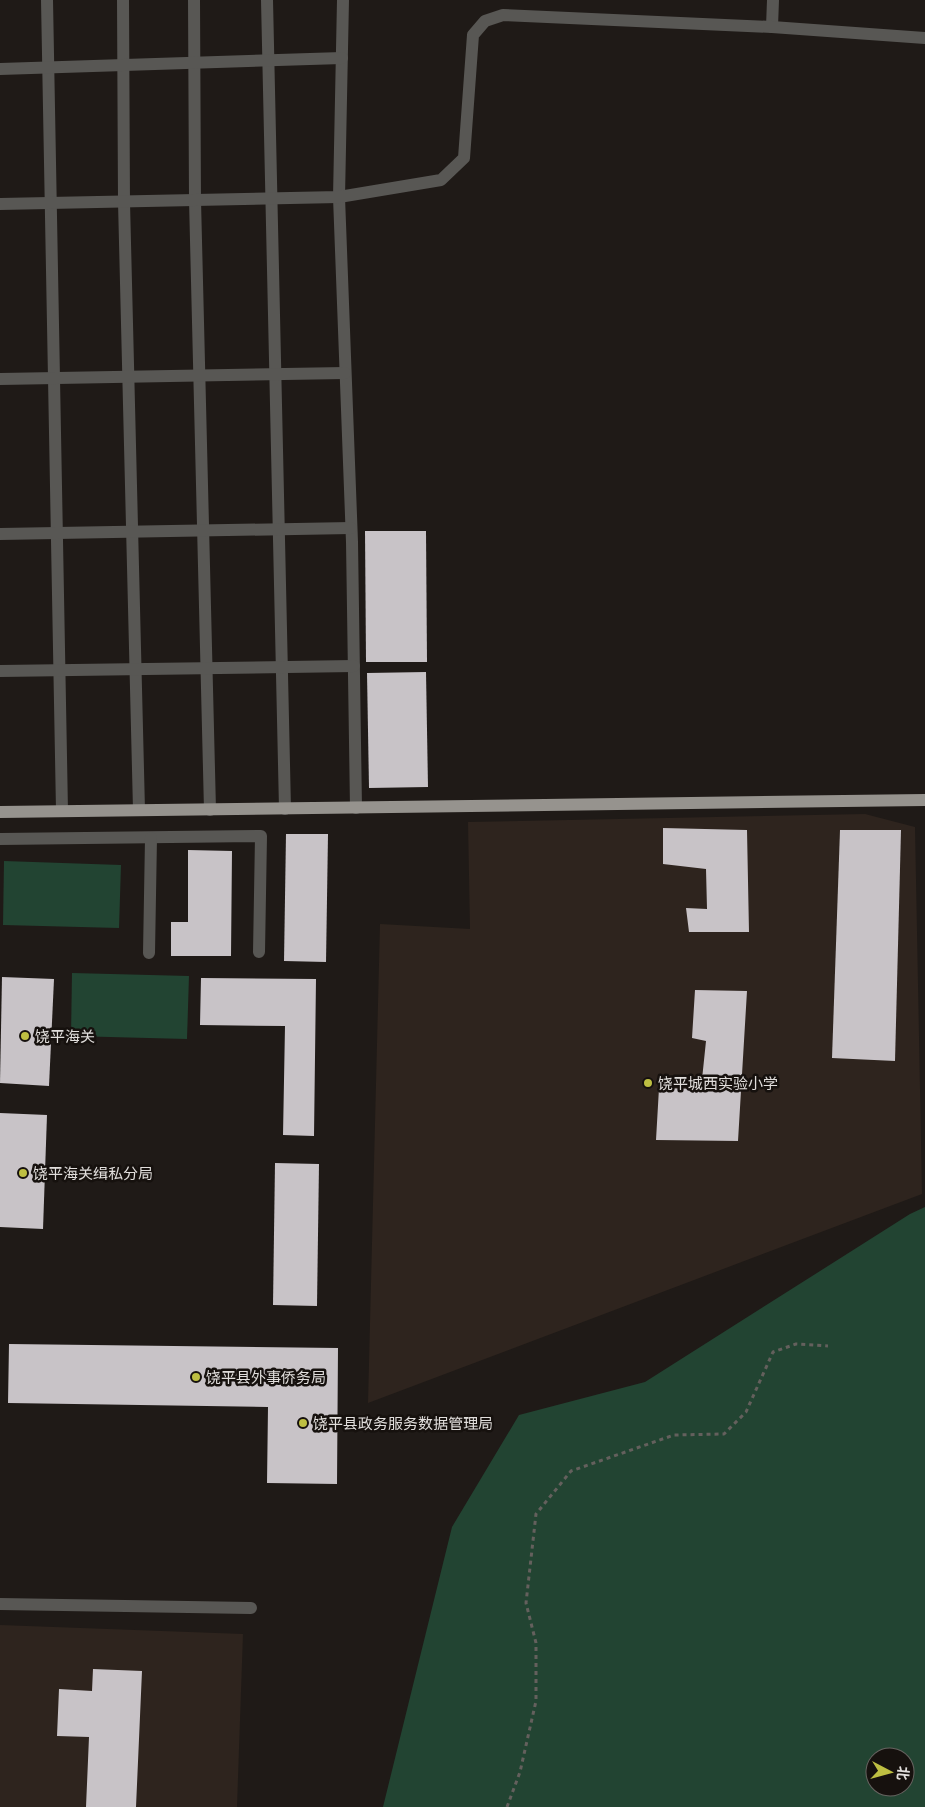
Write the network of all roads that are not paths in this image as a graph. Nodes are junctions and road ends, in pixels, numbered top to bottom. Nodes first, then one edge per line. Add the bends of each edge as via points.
1 (47, 0) edge
2 (123, 0) edge
3 (194, 0) edge
4 (267, 0) edge
5 (342, 0) edge
6 (773, 0) edge
7 (772, 27) junction
8 (925, 38) edge
9 (342, 58) junction
10 (268, 60) junction
11 (195, 63) junction
12 (123, 65) junction
13 (48, 68) junction
14 (0, 70) edge
15 (339, 198) junction
16 (270, 199) junction
17 (195, 200) junction
18 (124, 202) junction
19 (50, 203) junction
20 (0, 204) edge
21 (345, 373) junction
22 (275, 374) junction
23 (199, 375) junction
24 (129, 377) junction
25 (53, 378) junction
26 (0, 379) edge
27 (351, 528) junction
28 (278, 529) junction
29 (203, 530) junction
30 (132, 531) junction
31 (56, 533) junction
32 (0, 534) edge
33 (354, 666) junction
34 (282, 667) junction
35 (207, 668) junction
36 (135, 669) junction
37 (59, 671) junction
38 (0, 672) edge
39 (925, 800) edge
40 (356, 808) junction
41 (285, 809) junction
42 (139, 810) junction
43 (210, 810) junction
44 (62, 811) junction
45 (0, 812) edge
46 (151, 838) junction
47 (0, 839) edge
48 (259, 952) dead end
49 (149, 953) dead end
50 (0, 1604) edge
51 (251, 1608) dead end

1 - 13 street
2 - 12 street
3 - 11 street
4 - 10 street
5 - 9 street
6 - 7 street
7 - 8 street
7 - 15 street via 503,16 485,21 473,35 464,158 441,180
9 - 10 street
9 - 15 street
10 - 11 street
10 - 16 street
11 - 12 street
11 - 17 street
12 - 13 street
12 - 18 street
13 - 14 street
13 - 19 street
15 - 16 street
15 - 21 street
16 - 17 street
16 - 22 street
17 - 18 street
17 - 23 street
18 - 19 street
18 - 24 street
19 - 20 street
19 - 25 street
21 - 22 street
21 - 27 street
22 - 23 street
22 - 28 street
23 - 24 street
23 - 29 street
24 - 25 street
24 - 30 street
25 - 26 street
25 - 31 street
27 - 28 street
27 - 33 street
28 - 29 street
28 - 34 street
29 - 30 street
29 - 35 street
30 - 31 street
30 - 36 street
31 - 32 street
31 - 37 street
33 - 34 street
33 - 40 street
34 - 35 street
34 - 41 street
35 - 36 street
35 - 43 street
36 - 37 street
36 - 42 street
37 - 38 street
37 - 44 street
39 - 40 main road
40 - 41 main road
41 - 43 main road
42 - 43 main road
42 - 44 main road
44 - 45 main road
46 - 47 street
46 - 48 street via 261,836
46 - 49 street
50 - 51 street

